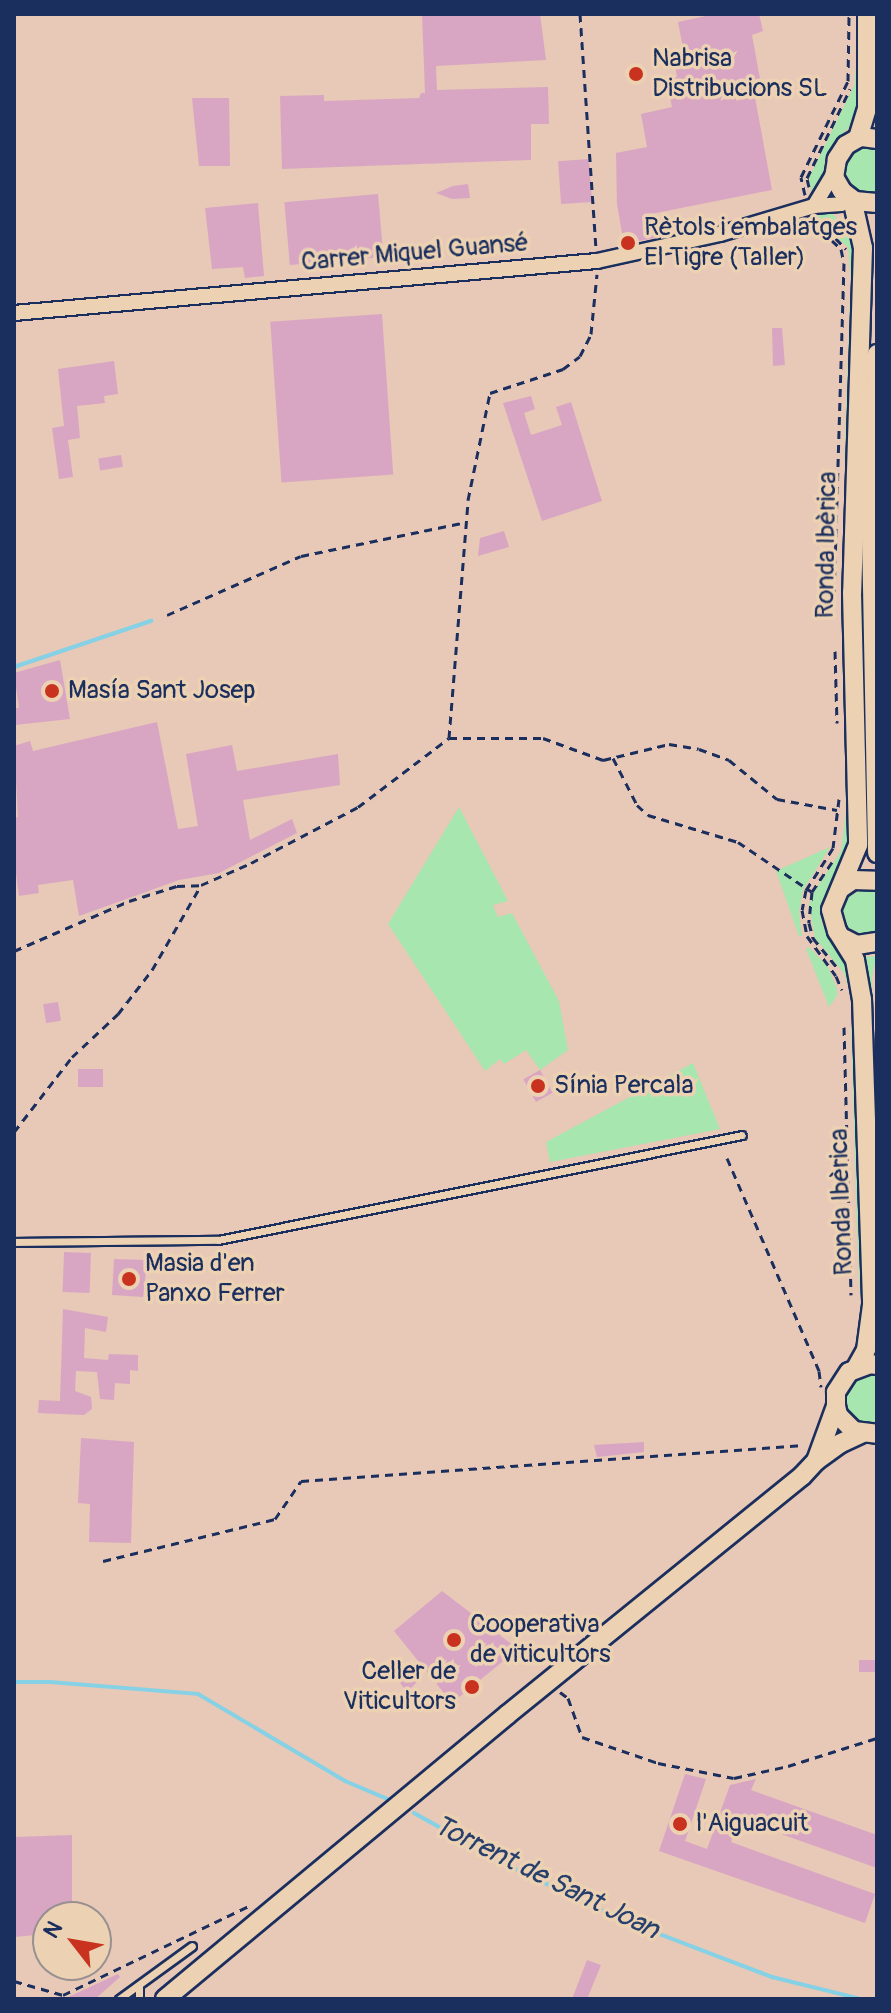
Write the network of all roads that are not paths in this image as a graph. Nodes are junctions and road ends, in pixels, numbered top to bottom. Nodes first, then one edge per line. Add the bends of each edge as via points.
1 (867, 14) edge
2 (858, 138) junction
3 (877, 139) edge
4 (835, 171) junction
5 (851, 199) junction
6 (877, 203) edge
7 (810, 205) junction
8 (14, 313) edge
9 (877, 354) edge
10 (876, 720) edge
11 (876, 778) edge
12 (877, 853) edge
13 (877, 881) edge
14 (840, 889) junction
15 (845, 939) junction
16 (877, 942) edge
17 (742, 1135) dead end
18 (14, 1242) edge
19 (877, 1365) edge
20 (856, 1368) junction
21 (829, 1400) junction
22 (873, 1435) edge
23 (816, 1461) junction
24 (192, 1946) dead end
25 (139, 1985) junction
26 (119, 1999) edge
27 (139, 1999) edge
28 (165, 1999) edge

1 - 2 street via 867,108
2 - 3 street
2 - 4 street via 846,145
4 - 5 street, Ronda Ibèrica
4 - 7 street
5 - 6 street
5 - 7 street, Carrer Miquel Guansé
5 - 14 street, Ronda Ibèrica via 863,248 852,593 858,845
7 - 8 street, Carrer Miquel Guansé via 720,234 597,261
9 - 10 street, Ronda Ibèrica via 871,535
10 - 11 street, Ronda Ibèrica
11 - 12 street, Ronda Ibèrica
13 - 14 street via 853,880
14 - 15 street, Ronda Ibèrica via 831,910
15 - 16 street via 857,945
15 - 20 street, Ronda Ibèrica via 862,999 872,1298 866,1350
17 - 18 lane via 218,1240
19 - 20 street
20 - 21 street, Ronda Ibèrica
21 - 22 street via 849,1428
21 - 23 street, Ronda Ibèrica
22 - 23 street via 839,1444
23 - 28 street
24 - 25 lane
25 - 26 lane
25 - 27 lane

